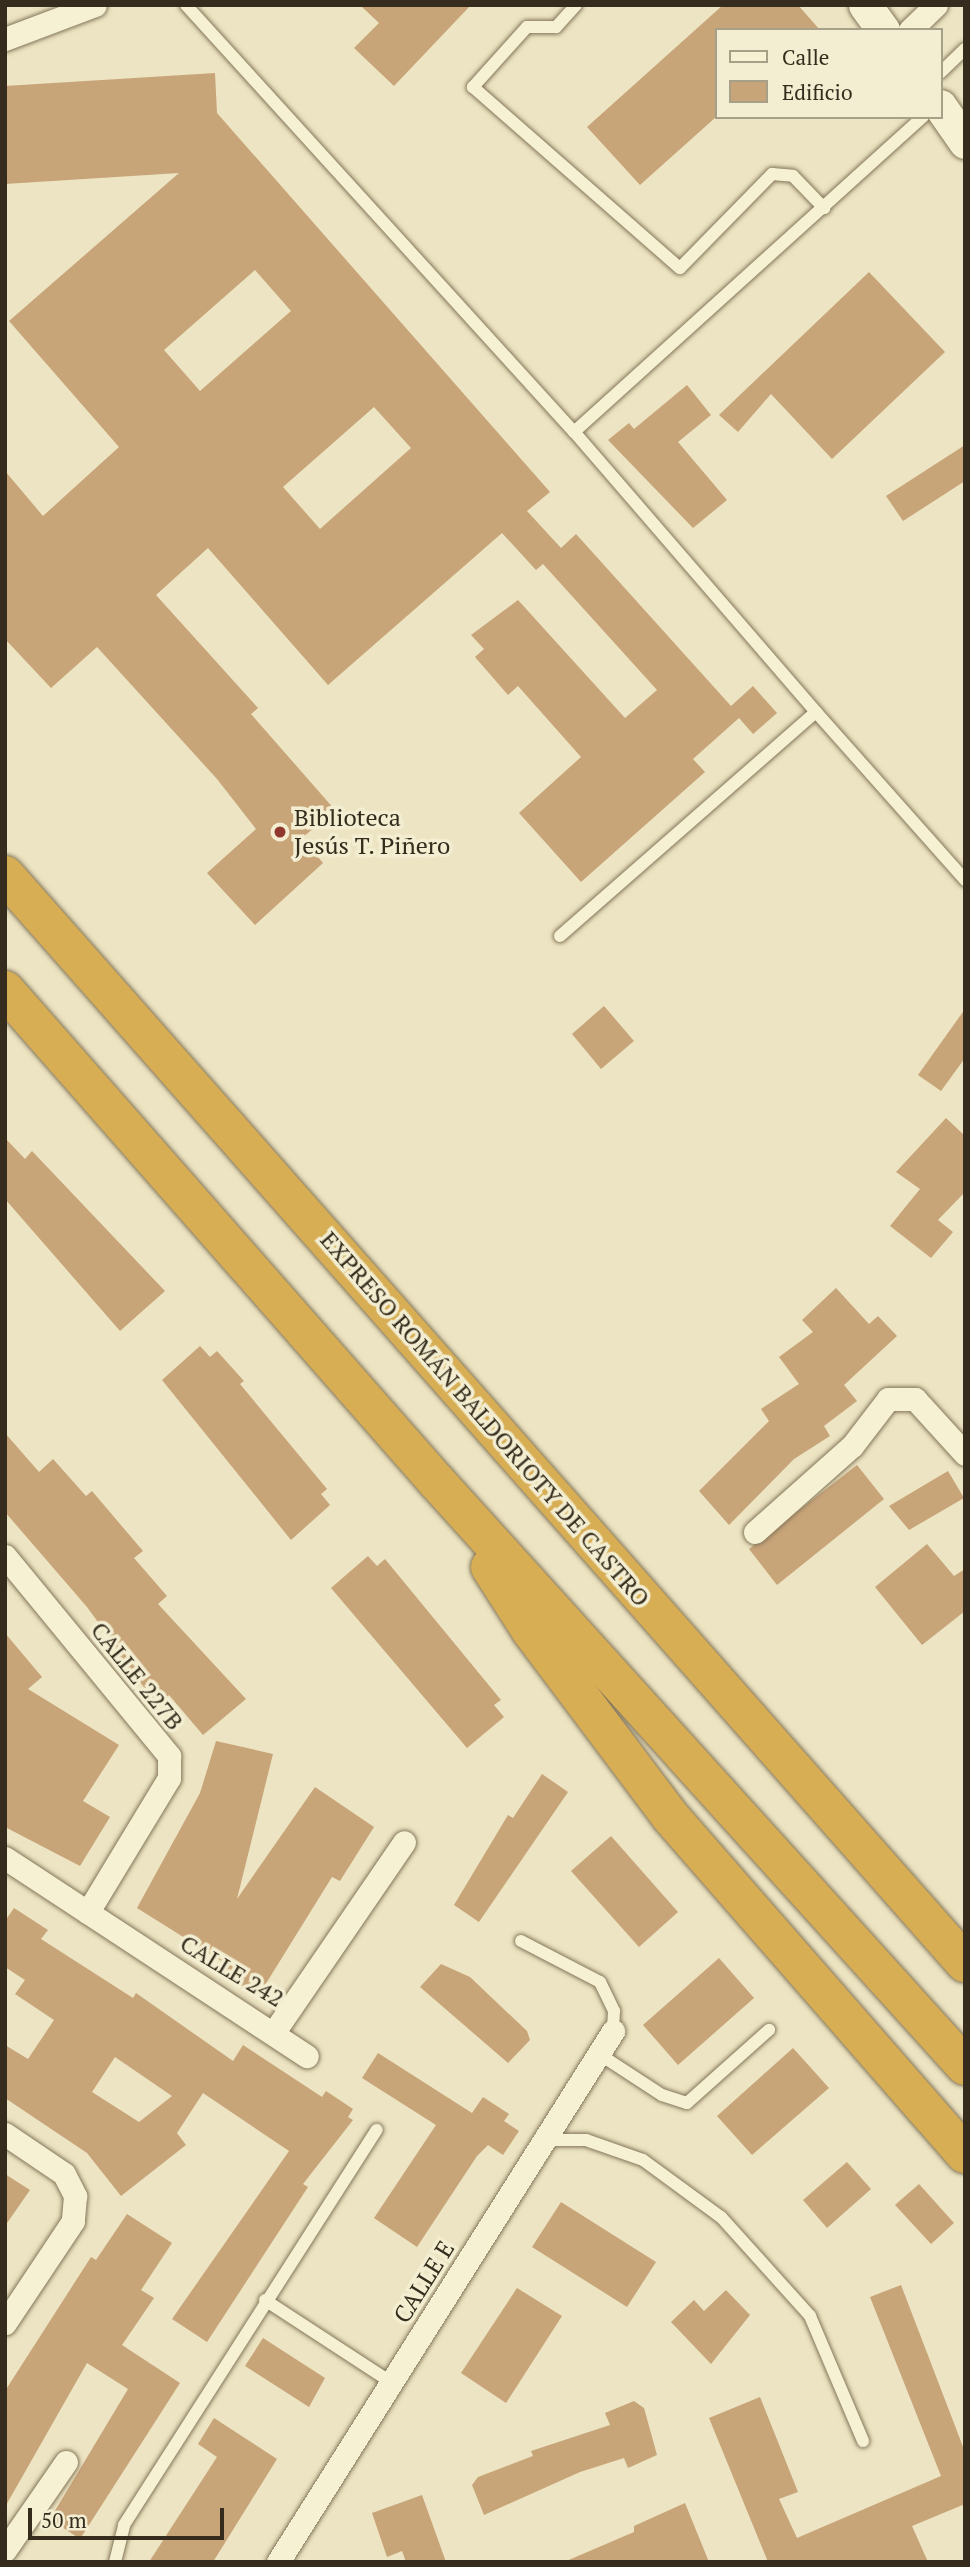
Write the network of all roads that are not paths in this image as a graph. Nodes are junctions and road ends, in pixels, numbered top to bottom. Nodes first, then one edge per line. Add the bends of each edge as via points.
1 (187, 5) edge
2 (576, 5) edge
3 (865, 5) edge
4 (936, 5) edge
5 (92, 6) edge
6 (882, 28) edge
7 (912, 28) edge
8 (5, 39) edge
9 (965, 49) edge
10 (942, 71) edge
11 (942, 109) edge
12 (921, 119) edge
13 (965, 142) edge
14 (824, 208) junction
15 (574, 432) junction
16 (816, 712) junction
17 (5, 875) edge
18 (965, 880) edge
19 (561, 936) dead end
20 (5, 990) edge
21 (965, 1454) edge
22 (437, 1482) junction
23 (755, 1532) dead end
24 (5, 1556) edge
25 (404, 1842) dead end
26 (5, 1858) edge
27 (88, 1912) junction
28 (521, 1941) dead end
29 (965, 1964) edge
30 (769, 2030) dead end
31 (613, 2031) joint
32 (274, 2032) junction
33 (599, 2054) junction
34 (307, 2056) dead end
35 (965, 2066) edge
36 (377, 2130) dead end
37 (5, 2134) edge
38 (544, 2140) junction
39 (965, 2154) edge
40 (265, 2300) junction
41 (5, 2323) edge
42 (391, 2382) junction
43 (863, 2441) dead end
44 (66, 2462) dead end
45 (5, 2550) edge
46 (115, 2562) edge
47 (278, 2562) edge

1 - 15 lane
2 - 14 lane via 556,27 527,27 473,87 680,268 772,174 793,176
3 - 6 street
4 - 7 street
5 - 8 street
9 - 10 lane
11 - 13 street
12 - 14 lane
14 - 15 lane
15 - 16 lane
16 - 18 lane
16 - 19 lane
17 - 29 highway, EXPRESO ROMÁN BALDORIOTY DE CASTRO
20 - 22 highway
21 - 23 street via 915,1399 888,1399 852,1446
22 - 35 highway
22 - 39 highway via 531,1631 669,1815
24 - 27 street, CALLE 227B via 169,1756 169,1778
25 - 32 street, CALLE 242
26 - 27 street, CALLE 242
27 - 32 street, CALLE 242
28 - 31 lane via 600,1982 614,2011
30 - 33 lane via 687,2103
31 - 33 street, CALLE E
32 - 34 street
33 - 38 street, CALLE E
36 - 40 lane
37 - 41 street via 64,2174 75,2196 73,2221
38 - 42 street, CALLE E
38 - 43 lane via 586,2140 643,2160 721,2217 810,2316
40 - 42 lane
40 - 46 lane via 124,2525
42 - 47 street, CALLE E
44 - 45 street

